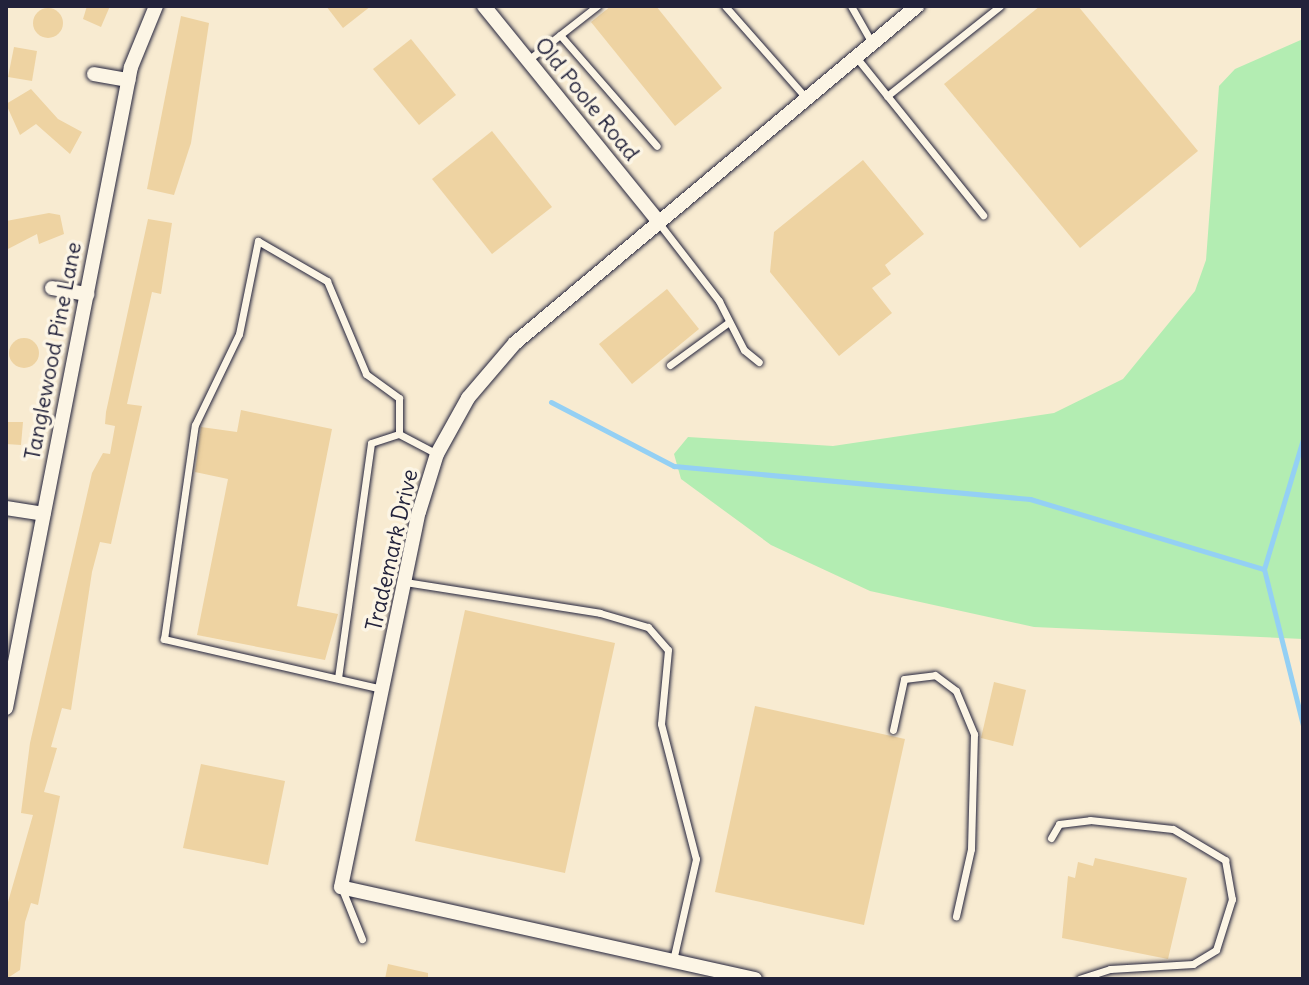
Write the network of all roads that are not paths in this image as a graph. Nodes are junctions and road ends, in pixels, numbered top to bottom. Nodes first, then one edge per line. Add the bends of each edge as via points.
1 (156, 6) edge
2 (484, 6) edge
3 (597, 6) edge
4 (725, 6) edge
5 (851, 6) edge
6 (917, 6) edge
7 (1000, 6) edge
8 (560, 35) junction
9 (872, 43) junction
10 (856, 57) junction
11 (528, 60) junction
12 (94, 74) dead end
13 (128, 80) junction
14 (887, 96) junction
15 (806, 98) junction
16 (657, 146) dead end
17 (983, 215) dead end
18 (657, 220) junction
19 (52, 288) dead end
20 (87, 294) junction
21 (729, 322) junction
22 (759, 362) dead end
23 (670, 365) dead end
24 (399, 434) junction
25 (437, 454) junction
26 (6, 508) edge
27 (44, 514) junction
28 (405, 582) junction
29 (338, 678) junction
30 (384, 689) junction
31 (6, 708) edge
32 (893, 730) dead end
33 (1051, 838) dead end
34 (341, 887) junction
35 (956, 916) dead end
36 (362, 939) dead end
37 (672, 962) junction
38 (755, 979) edge
39 (1080, 979) edge

1 - 13 street, Tanglewood Pine Lane
2 - 11 street, Old Poole Road
3 - 8 lane
4 - 15 lane
5 - 9 lane
6 - 9 street, Trademark Drive
7 - 14 lane
8 - 11 lane
8 - 16 lane
9 - 10 street, Trademark Drive
10 - 14 lane
10 - 15 street, Trademark Drive
11 - 18 street, Old Poole Road
12 - 13 street
13 - 20 street, Tanglewood Pine Lane
14 - 17 lane
15 - 18 street, Trademark Drive
18 - 21 lane
18 - 25 street, Trademark Drive via 510,347
19 - 20 street
20 - 27 street, Tanglewood Pine Lane
21 - 22 lane
21 - 23 lane
24 - 25 lane
24 - 29 lane via 371,443
24 - 29 lane via 399,398 366,374 327,281 258,241 239,334 195,425 164,639
25 - 28 street, Trademark Drive
26 - 27 street
27 - 31 street, Tanglewood Pine Lane
28 - 30 street, Trademark Drive
28 - 37 lane via 600,613 648,627 668,650 661,724 696,859
29 - 30 lane
30 - 34 street, Trademark Drive
32 - 35 lane via 904,679 935,675 956,691 974,734 977,793
33 - 39 lane via 1059,824 1090,820 1173,829 1225,860 1232,899 1216,950 1193,964 1110,969
34 - 36 lane
34 - 37 street
37 - 38 street

